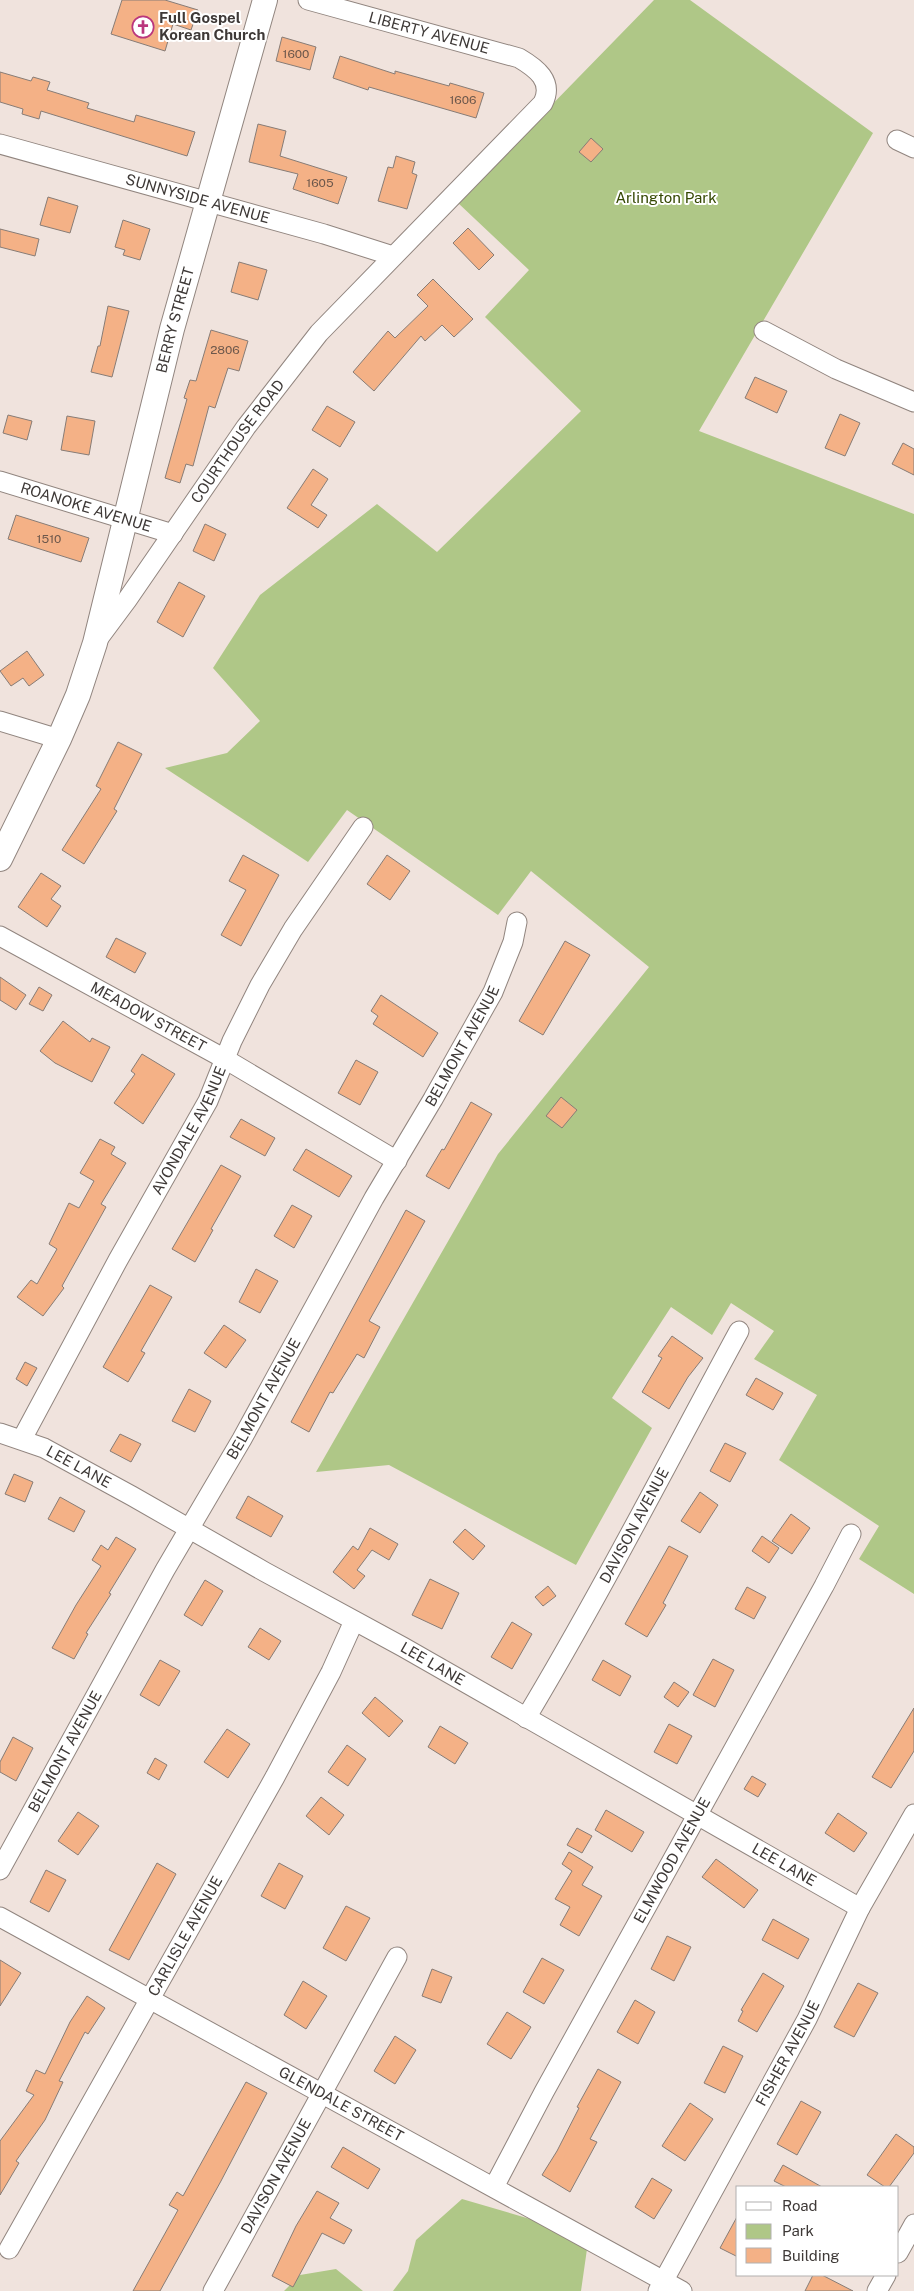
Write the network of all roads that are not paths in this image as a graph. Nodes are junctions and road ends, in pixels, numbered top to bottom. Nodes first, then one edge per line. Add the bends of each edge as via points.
1 (265, 0) edge
2 (308, 0) edge
3 (544, 78) joint
4 (0, 144) edge
5 (208, 204) junction
6 (393, 256) junction
7 (764, 330) dead end
8 (914, 402) edge
9 (0, 480) edge
10 (125, 520) junction
11 (173, 534) junction
12 (95, 642) junction
13 (0, 721) edge
14 (59, 739) junction
15 (363, 827) dead end
16 (0, 859) edge
17 (517, 922) dead end
18 (0, 936) edge
19 (226, 1059) junction
20 (396, 1161) junction
21 (740, 1331) dead end
22 (0, 1433) edge
23 (22, 1439) junction
24 (189, 1528) junction
25 (850, 1534) dead end
26 (354, 1621) junction
27 (526, 1718) junction
28 (914, 1814) edge
29 (697, 1816) junction
30 (0, 1870) edge
31 (860, 1908) junction
32 (0, 1917) edge
33 (397, 1956) dead end
34 (150, 2000) junction
35 (320, 2092) junction
36 (494, 2187) junction
37 (914, 2224) edge
38 (9, 2249) dead end
39 (899, 2251) edge
40 (885, 2276) edge
41 (661, 2286) edge
42 (213, 2291) edge
43 (682, 2291) edge
44 (877, 2291) edge

1 - 5 street, BERRY STREET
2 - 3 street, LIBERTY AVENUE via 519,58 534,66
3 - 6 street, COURTHOUSE ROAD via 547,87 543,103
4 - 5 street, SUNNYSIDE AVENUE
5 - 6 street, SUNNYSIDE AVENUE via 324,234
5 - 10 street, BERRY STREET via 172,329
6 - 11 street, COURTHOUSE ROAD via 319,333 286,373
7 - 8 street via 836,369
9 - 10 street, ROANOKE AVENUE
10 - 11 street, ROANOKE AVENUE
10 - 12 street, BERRY STREET
11 - 12 street, COURTHOUSE ROAD
12 - 14 street, COURTHOUSE ROAD via 78,695
13 - 14 street
14 - 16 street, COURTHOUSE ROAD
15 - 19 street, AVONDALE AVENUE via 284,943 232,1041
17 - 20 street, BELMONT AVENUE via 513,942 493,992
18 - 19 street, MEADOW STREET
19 - 20 street, MEADOW STREET
19 - 23 street, AVONDALE AVENUE via 208,1101
20 - 24 street, BELMONT AVENUE
21 - 27 street, DAVISON AVENUE via 624,1548
22 - 23 street, LEE LANE
23 - 24 street, LEE LANE
24 - 26 street, LEE LANE
24 - 30 street, BELMONT AVENUE
25 - 29 street, ELMWOOD AVENUE
26 - 27 street, LEE LANE
26 - 34 street, CARLISLE AVENUE via 331,1672 275,1777
27 - 29 street, LEE LANE
28 - 31 street, FISHER AVENUE
29 - 31 street, LEE LANE
29 - 36 street, ELMWOOD AVENUE
31 - 41 street, FISHER AVENUE via 807,2019
32 - 34 street, GLENDALE STREET
33 - 35 street, DAVISON AVENUE
34 - 35 street, GLENDALE STREET
34 - 38 street, CARLISLE AVENUE
35 - 36 street, GLENDALE STREET
35 - 42 street, DAVISON AVENUE
36 - 41 street, GLENDALE STREET
37 - 39 street
40 - 44 street
41 - 43 street, GLENDALE STREET

